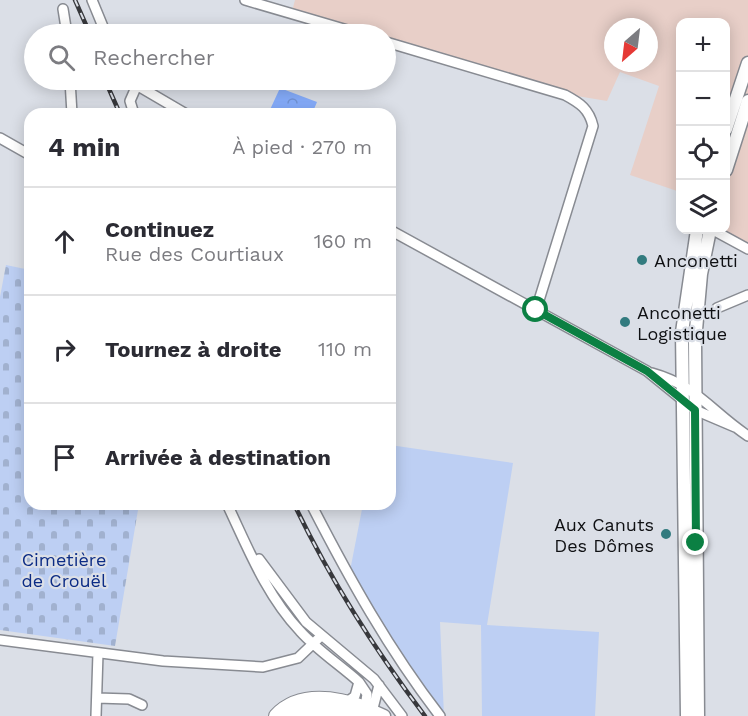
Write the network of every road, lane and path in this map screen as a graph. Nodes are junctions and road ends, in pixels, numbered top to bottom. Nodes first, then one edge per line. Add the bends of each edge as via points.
1 (92, 0) edge
2 (245, 0) edge
3 (63, 9) dead end
4 (65, 24) edge
5 (102, 24) edge
6 (327, 24) edge
7 (396, 45) edge
8 (748, 63) edge
9 (71, 90) edge
10 (132, 90) edge
11 (146, 90) edge
12 (748, 101) edge
13 (72, 108) edge
14 (132, 108) edge
15 (176, 108) edge
16 (727, 126) edge
17 (0, 138) edge
18 (24, 152) edge
19 (730, 157) edge
20 (396, 233) edge
21 (696, 234) edge
22 (710, 234) edge
23 (719, 234) edge
24 (748, 249) edge
25 (748, 295) edge
26 (717, 308) dead end
27 (536, 310) junction
28 (682, 363) junction
29 (647, 371) junction
30 (664, 376) junction
31 (682, 384) junction
32 (695, 390) junction
33 (682, 401) junction
34 (695, 410) junction
35 (717, 420) junction
36 (735, 427) junction
37 (695, 433) junction
38 (748, 436) edge
39 (230, 510) edge
40 (314, 510) edge
41 (0, 640) edge
42 (316, 641) junction
43 (98, 653) junction
44 (360, 682) junction
45 (379, 685) junction
46 (97, 698) junction
47 (347, 702) junction
48 (142, 705) dead end
49 (369, 714) edge
50 (96, 716) edge
51 (276, 716) edge
52 (291, 716) edge
53 (402, 716) edge
54 (440, 716) edge
55 (687, 716) edge
56 (698, 716) edge

1 - 5 street
2 - 6 street
3 - 4 street
7 - 27 street via 565,95 582,104 590,114 593,126
8 - 16 main road
9 - 13 street
10 - 14 street
11 - 15 street
12 - 19 main road
17 - 18 street
20 - 27 street
21 - 28 main road via 685,300
22 - 32 main road via 697,306
23 - 24 street
25 - 26 street
27 - 29 street
28 - 30 street
28 - 31 main road
29 - 30 street
29 - 33 street
30 - 31 street
31 - 32 street
31 - 33 main road
32 - 34 main road
32 - 36 street
33 - 34 street
33 - 55 main road
34 - 35 street
34 - 37 main road
35 - 36 street
35 - 37 street
36 - 38 street
37 - 56 main road
39 - 42 street via 273,595 289,619
40 - 54 street via 391,648
41 - 43 street
42 - 43 street via 298,658 263,667
42 - 44 street
42 - 45 street via 365,671
43 - 46 street
44 - 47 street via 355,696
44 - 49 street via 367,694
45 - 49 street
45 - 53 street
46 - 48 street via 129,699
46 - 50 street
47 - 49 highway
47 - 51 highway via 306,699
49 - 52 highway via 322,709

